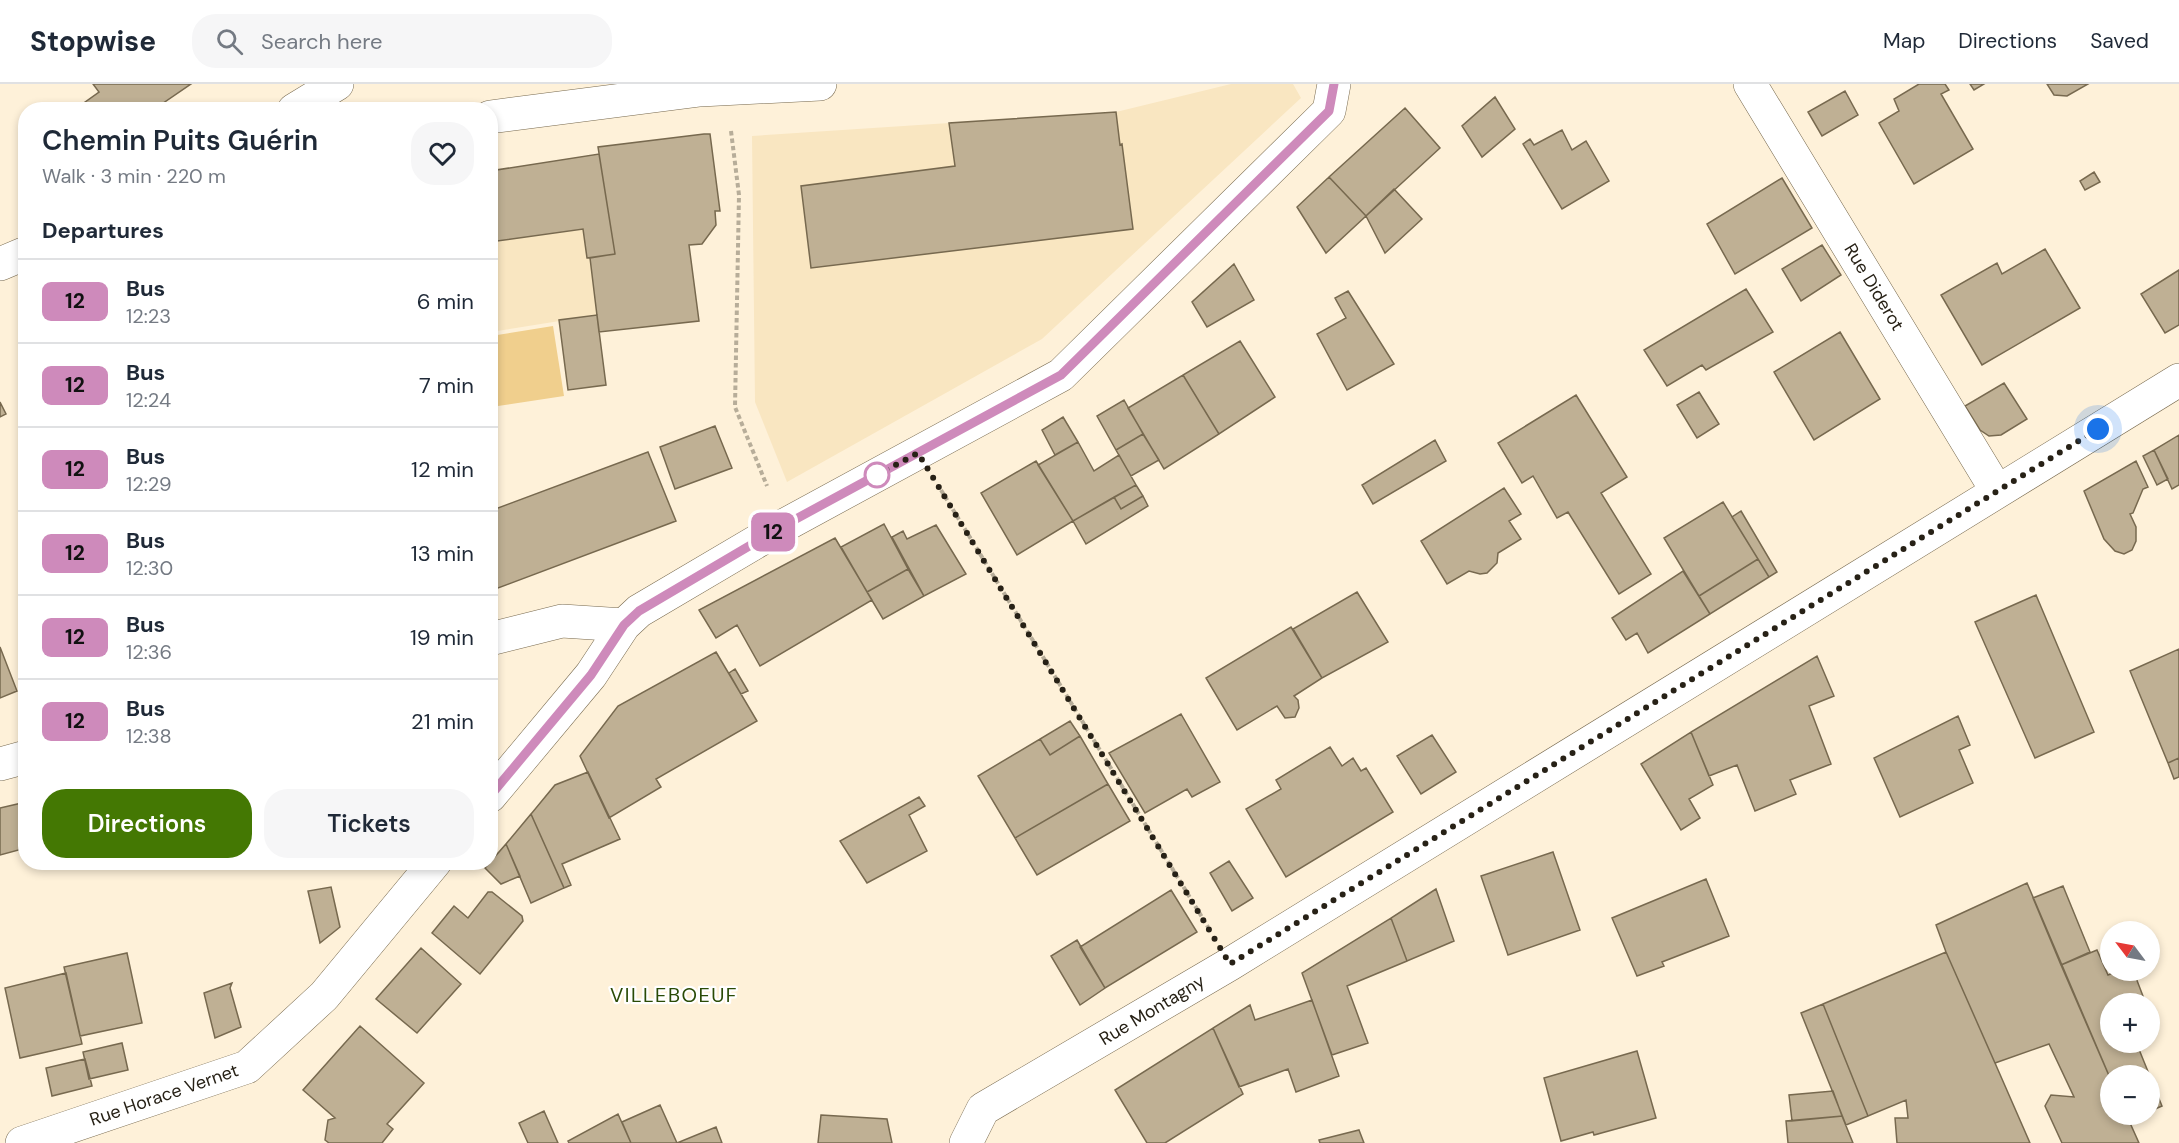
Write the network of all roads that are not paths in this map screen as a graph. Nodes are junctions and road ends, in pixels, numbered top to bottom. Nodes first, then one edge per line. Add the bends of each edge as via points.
1 (820, 84) edge
2 (1334, 84) edge
3 (1750, 84) edge
4 (498, 116) edge
5 (18, 256) edge
6 (0, 264) edge
7 (2179, 380) edge
8 (1997, 491) junction
9 (624, 625) junction
10 (498, 637) edge
11 (18, 759) edge
12 (0, 764) edge
13 (498, 786) edge
14 (428, 870) edge
15 (22, 1143) edge
16 (966, 1143) edge

1 - 4 street via 700,90
2 - 9 street via 1329,111 1061,375 783,526 639,611
3 - 8 street, Rue Diderot
5 - 6 street
7 - 8 street, Rue Montagny
8 - 16 street, Rue Montagny via 1230,964 983,1109
9 - 10 street via 562,621
9 - 13 street via 591,675
11 - 12 street
14 - 15 street, Rue Horace Vernet via 324,996 247,1067

